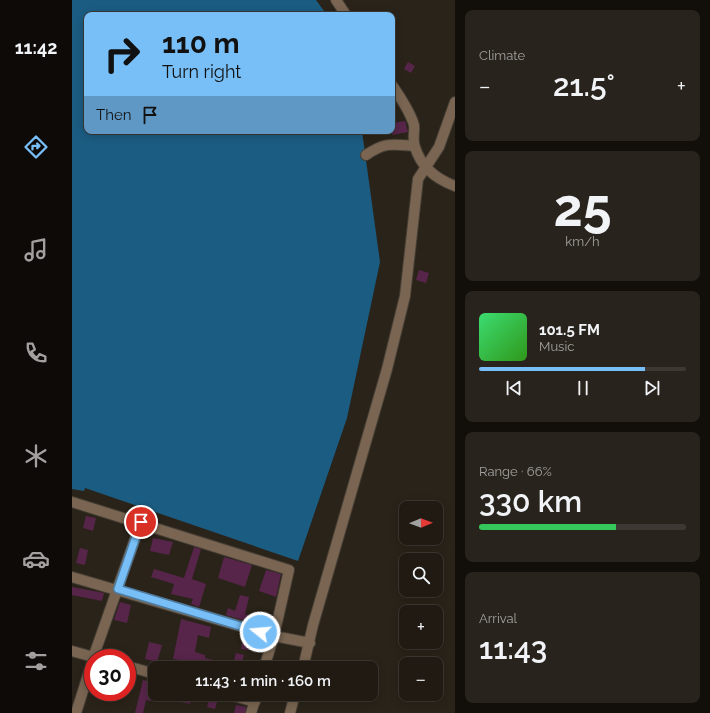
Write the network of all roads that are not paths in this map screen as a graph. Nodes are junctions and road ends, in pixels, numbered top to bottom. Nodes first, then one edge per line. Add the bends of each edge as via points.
1 (336, 0) edge
2 (344, 12) edge
3 (395, 89) edge
4 (455, 102) edge
5 (414, 146) junction
6 (366, 155) dead end
7 (425, 167) junction
8 (455, 186) edge
9 (72, 502) edge
10 (141, 522) junction
11 (72, 577) edge
12 (118, 589) junction
13 (274, 636) junction
14 (310, 643) junction
15 (97, 649) edge
16 (72, 651) edge
17 (84, 655) edge
18 (266, 661) edge
19 (304, 661) edge
20 (136, 669) edge
21 (148, 672) edge
22 (84, 689) edge
23 (255, 701) edge
24 (293, 701) edge
25 (76, 713) edge
26 (251, 713) edge
27 (290, 713) edge

1 - 2 street
3 - 5 street via 414,126
4 - 7 street via 439,147
5 - 6 street via 386,145
5 - 7 street
7 - 8 street via 440,180
7 - 14 street via 418,179 405,296 388,369 313,625
9 - 10 street
10 - 12 street
10 - 13 street via 289,570
11 - 12 street
12 - 13 street
12 - 15 street
13 - 14 street
13 - 18 street
14 - 19 street
16 - 17 street
20 - 21 street
22 - 25 street
23 - 26 street
24 - 27 street

